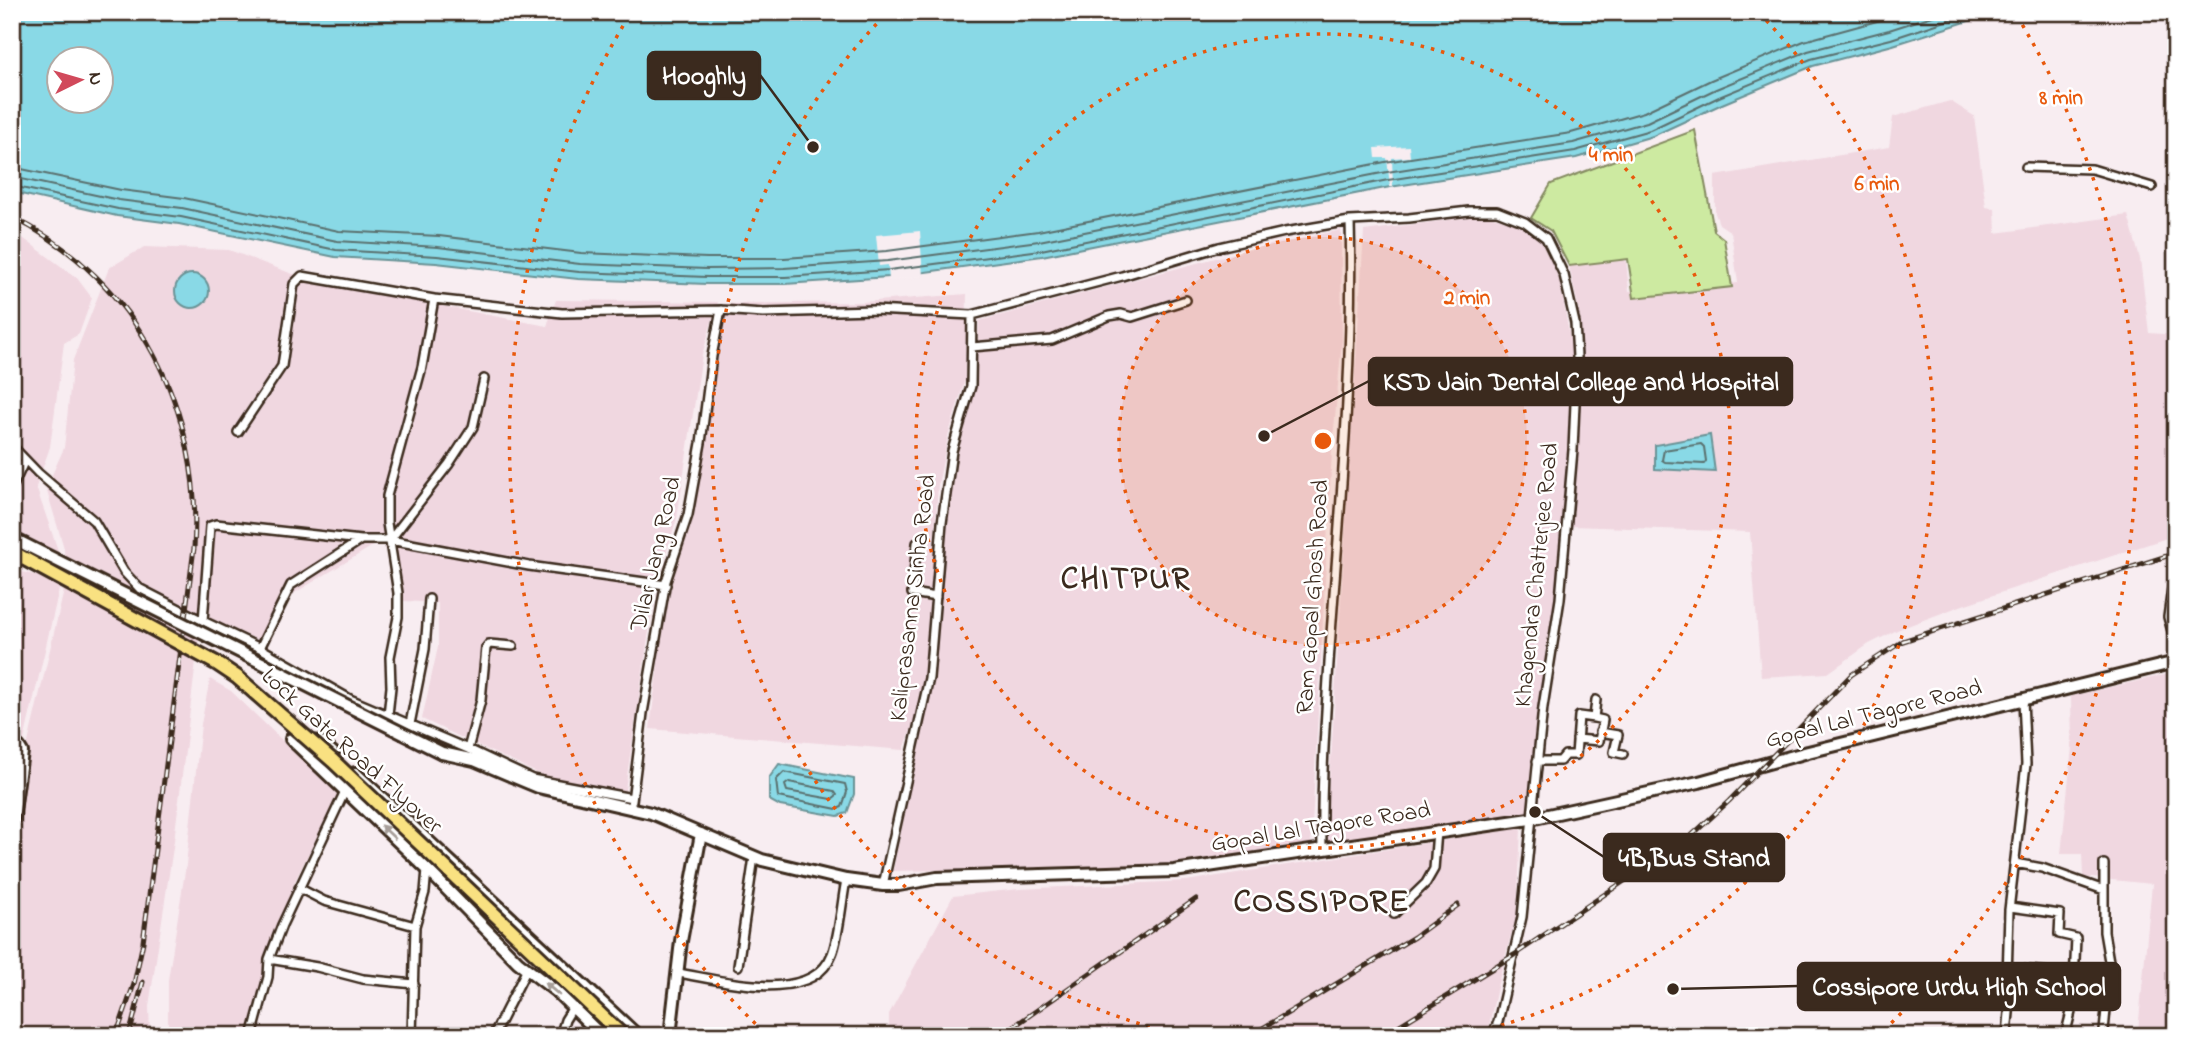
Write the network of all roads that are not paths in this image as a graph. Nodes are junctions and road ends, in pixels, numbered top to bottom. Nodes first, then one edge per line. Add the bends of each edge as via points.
1 (2026, 167) dead end
2 (2152, 187) dead end
3 (1350, 221) junction
4 (434, 299) junction
5 (1186, 300) dead end
6 (721, 310) junction
7 (972, 315) junction
8 (972, 347) junction
9 (484, 379) dead end
10 (239, 432) dead end
11 (12, 446) edge
12 (25, 460) junction
13 (12, 488) edge
14 (12, 538) edge
15 (361, 540) junction
16 (390, 540) junction
17 (917, 543) dead end
18 (12, 552) edge
19 (2176, 559) edge
20 (666, 585) junction
21 (936, 597) junction
22 (429, 599) dead end
23 (203, 621) junction
24 (2176, 645) edge
25 (513, 646) dead end
26 (260, 649) junction
27 (2176, 662) edge
28 (1596, 700) dead end
29 (2023, 700) junction
30 (388, 715) junction
31 (1594, 718) junction
32 (410, 724) junction
33 (1601, 732) junction
34 (1577, 739) junction
35 (12, 748) edge
36 (468, 749) junction
37 (1623, 754) dead end
38 (1537, 761) junction
39 (345, 792) junction
40 (632, 803) junction
41 (1530, 819) junction
42 (12, 825) edge
43 (1437, 831) junction
44 (701, 834) junction
45 (1322, 849) junction
46 (754, 857) junction
47 (2015, 863) junction
48 (2104, 864) dead end
49 (427, 869) junction
50 (846, 880) junction
51 (883, 885) junction
52 (299, 888) junction
53 (2104, 890) junction
54 (2010, 907) junction
55 (1394, 914) dead end
56 (415, 926) junction
57 (269, 959) junction
58 (738, 966) dead end
59 (2008, 968) junction
60 (527, 969) junction
61 (677, 973) junction
62 (2076, 975) junction
63 (1885, 976) dead end
64 (2007, 979) junction
65 (414, 984) junction
66 (573, 1007) junction
67 (2104, 1031) dead end
68 (2007, 1035) edge
69 (252, 1036) edge
70 (412, 1036) edge
71 (493, 1036) edge
72 (560, 1036) edge
73 (602, 1036) edge
74 (623, 1036) edge
75 (638, 1036) edge
76 (670, 1036) edge
77 (1492, 1036) edge
78 (2065, 1036) edge

1 - 2 street via 2092,169
3 - 7 street, Khagendra Chatterjee Road via 1219,247
3 - 38 street, Khagendra Chatterjee Road via 1497,211 1525,222 1546,238 1564,275 1577,356 1573,450 1560,600
3 - 45 street, Ram Gopal Ghosh Road via 1352,285 1322,769
4 - 6 street, Khagendra Chatterjee Road via 562,313
4 - 10 street, Khagendra Chatterjee Road via 302,276 294,284 282,366
4 - 16 street via 422,367 387,496
5 - 8 street via 1132,317 1110,316 1052,340
6 - 7 street, Khagendra Chatterjee Road
6 - 20 street, Dilar Jang Road via 688,515
7 - 8 street, Kaliprasanna Sinha Road
8 - 21 street, Kaliprasanna Sinha Road via 971,386 950,463
9 - 16 street via 473,427
11 - 12 street
12 - 13 street
12 - 23 street via 94,521 124,572 139,588
14 - 40 street, Gopal Lal Tagore Road, bridge via 442,752 538,787
15 - 16 street
15 - 23 street via 211,526
15 - 26 street via 291,585
16 - 20 street
16 - 30 street via 398,593
17 - 21 street via 912,593
18 - 74 main road, Lock Gate Road Flyover, bridge via 237,677 333,761
19 - 24 street via 2168,617
20 - 40 street, Dilar Jang Road
21 - 51 street, Kaliprasanna Sinha Road via 929,678
22 - 32 street via 425,649
23 - 26 street
25 - 36 street via 489,644 486,648 481,699
26 - 30 street
27 - 29 street, Gopal Lal Tagore Road
28 - 31 street
29 - 41 street, Gopal Lal Tagore Road via 1699,782
29 - 47 street via 2026,764
30 - 32 street
31 - 33 street via 1603,720
31 - 34 street via 1579,716
32 - 36 street
33 - 34 street via 1599,741
33 - 37 street via 1618,736 1614,752
34 - 38 street via 1576,755
35 - 42 street via 19,747 22,752
36 - 40 street via 532,779
38 - 41 street, Khagendra Chatterjee Road
49 -> 39 street
39 - 52 street
39 - 75 street via 291,739 321,742
40 - 44 street, Gopal Lal Tagore Road
41 - 43 street, Gopal Lal Tagore Road
41 - 77 street, Khagendra Chatterjee Road via 1522,918
43 - 45 street, Gopal Lal Tagore Road
43 - 55 street via 1434,869
44 - 46 street, Gopal Lal Tagore Road
44 - 61 street
45 - 51 street, Gopal Lal Tagore Road via 1174,871 937,878
46 - 50 street, Gopal Lal Tagore Road
46 - 58 street
47 - 53 street
47 - 54 street
48 - 53 street
49 - 56 street
49 - 60 street
50 - 51 street, Gopal Lal Tagore Road
50 - 61 street via 832,955 821,971 798,983 772,988
52 - 56 street via 324,901
52 - 57 street
53 - 67 street via 2110,967
54 - 59 street
54 - 62 street via 2060,914 2059,934 2076,938
56 - 65 street
57 - 65 street via 363,979
57 - 69 street
59 - 62 street
59 - 64 street
66 -> 60 street
60 - 71 street
61 - 76 street
62 - 78 street
63 - 64 street via 1941,982
64 - 68 street via 2013,984
65 - 70 street
66 - 72 street
66 - 73 street

